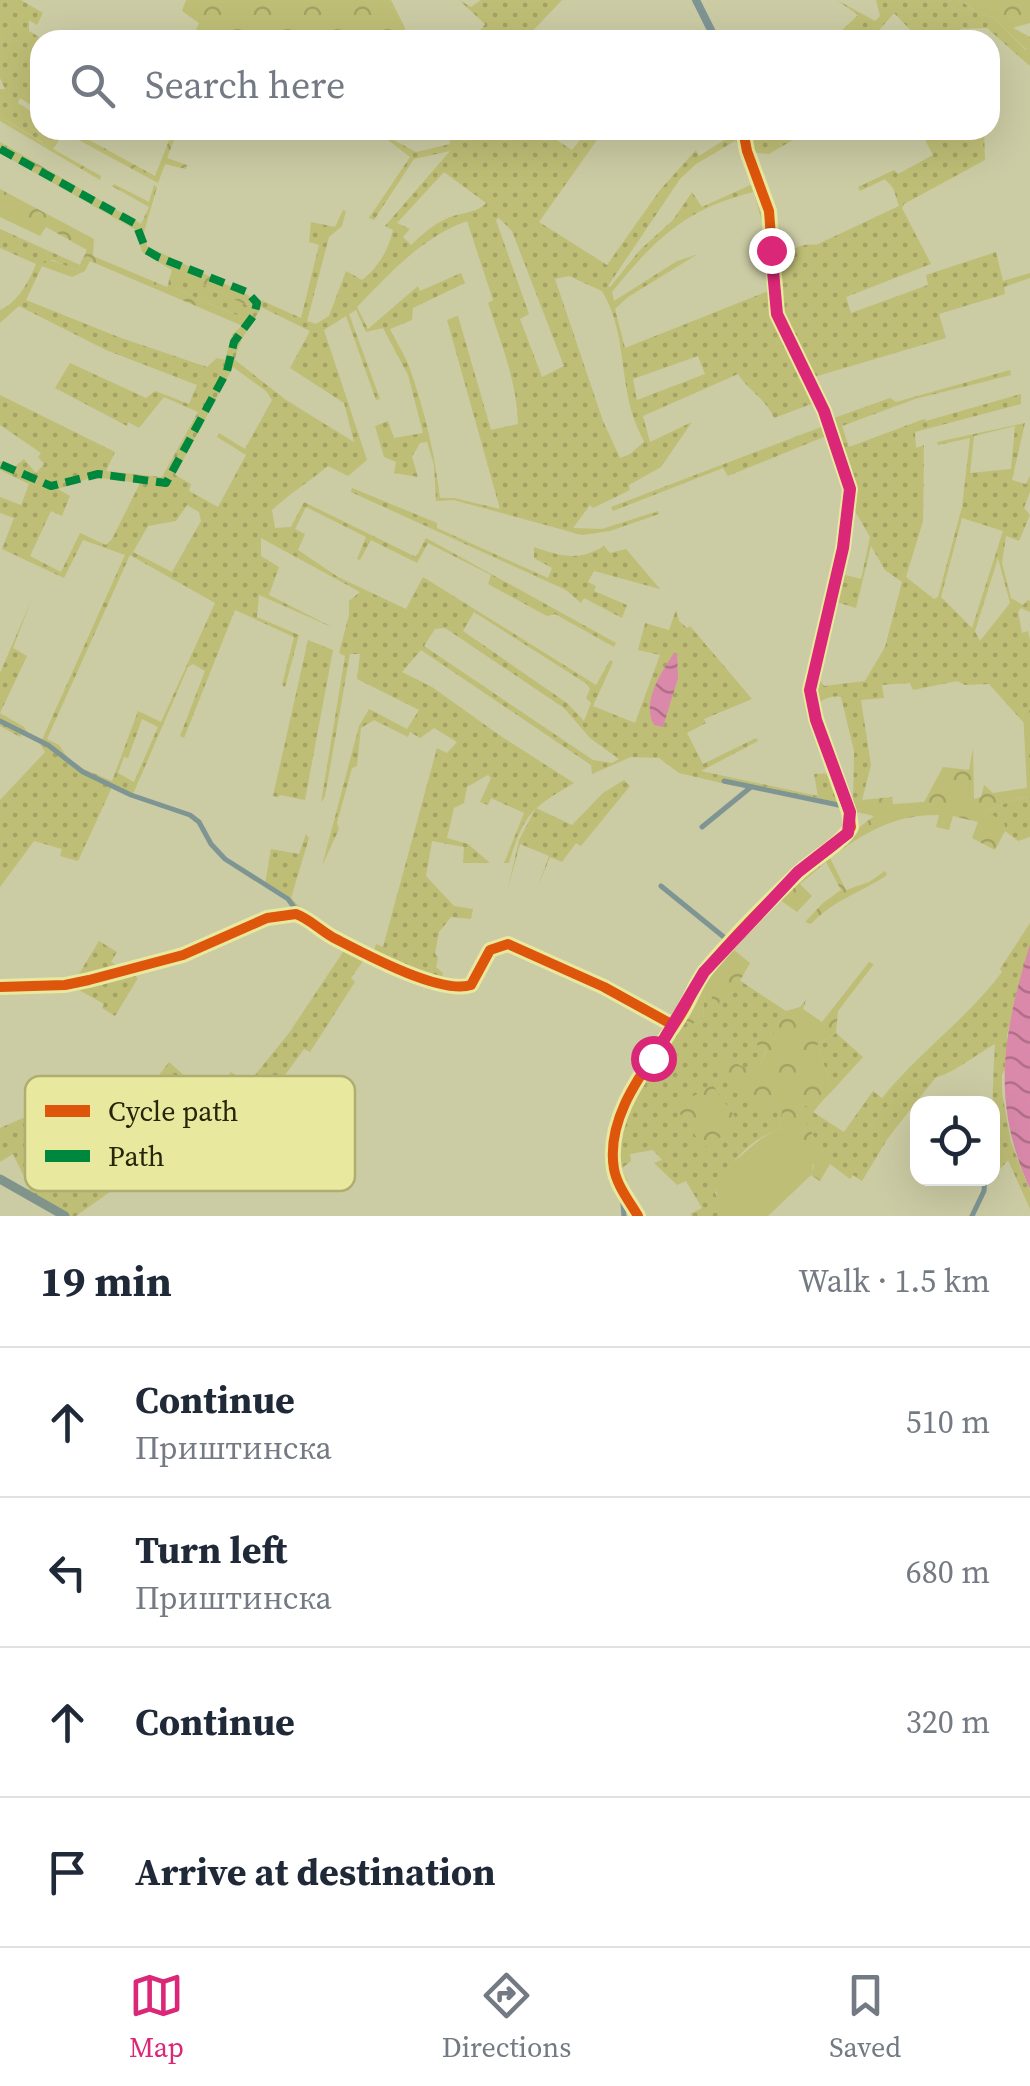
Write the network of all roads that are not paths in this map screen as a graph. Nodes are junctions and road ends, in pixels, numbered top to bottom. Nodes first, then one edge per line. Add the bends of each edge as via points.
1 (696, 0) edge
2 (711, 30) edge
3 (746, 140) edge
4 (0, 721) edge
5 (724, 780) dead end
6 (751, 786) junction
7 (848, 807) junction
8 (702, 827) dead end
9 (661, 886) dead end
10 (300, 914) junction
11 (730, 942) junction
12 (0, 987) edge
13 (673, 1026) junction
14 (0, 1179) edge
15 (984, 1186) edge
16 (622, 1188) junction
17 (973, 1214) edge
18 (65, 1216) edge
19 (624, 1216) edge
20 (638, 1216) edge

1 - 2 street
3 - 7 street via 770,211 777,314 847,475 843,548 810,690
4 - 10 street via 90,776 190,815 224,859 288,899
5 - 6 street
6 - 7 street
6 - 8 street
7 - 11 street via 848,833 798,872
9 - 11 street
10 - 12 street via 268,918 198,950 89,980
10 - 13 street via 336,940 458,987 471,985 490,950 504,944
11 - 13 street
13 - 16 street via 618,1123 614,1164
14 - 18 main road
15 - 17 street
16 - 19 street
16 - 20 street

